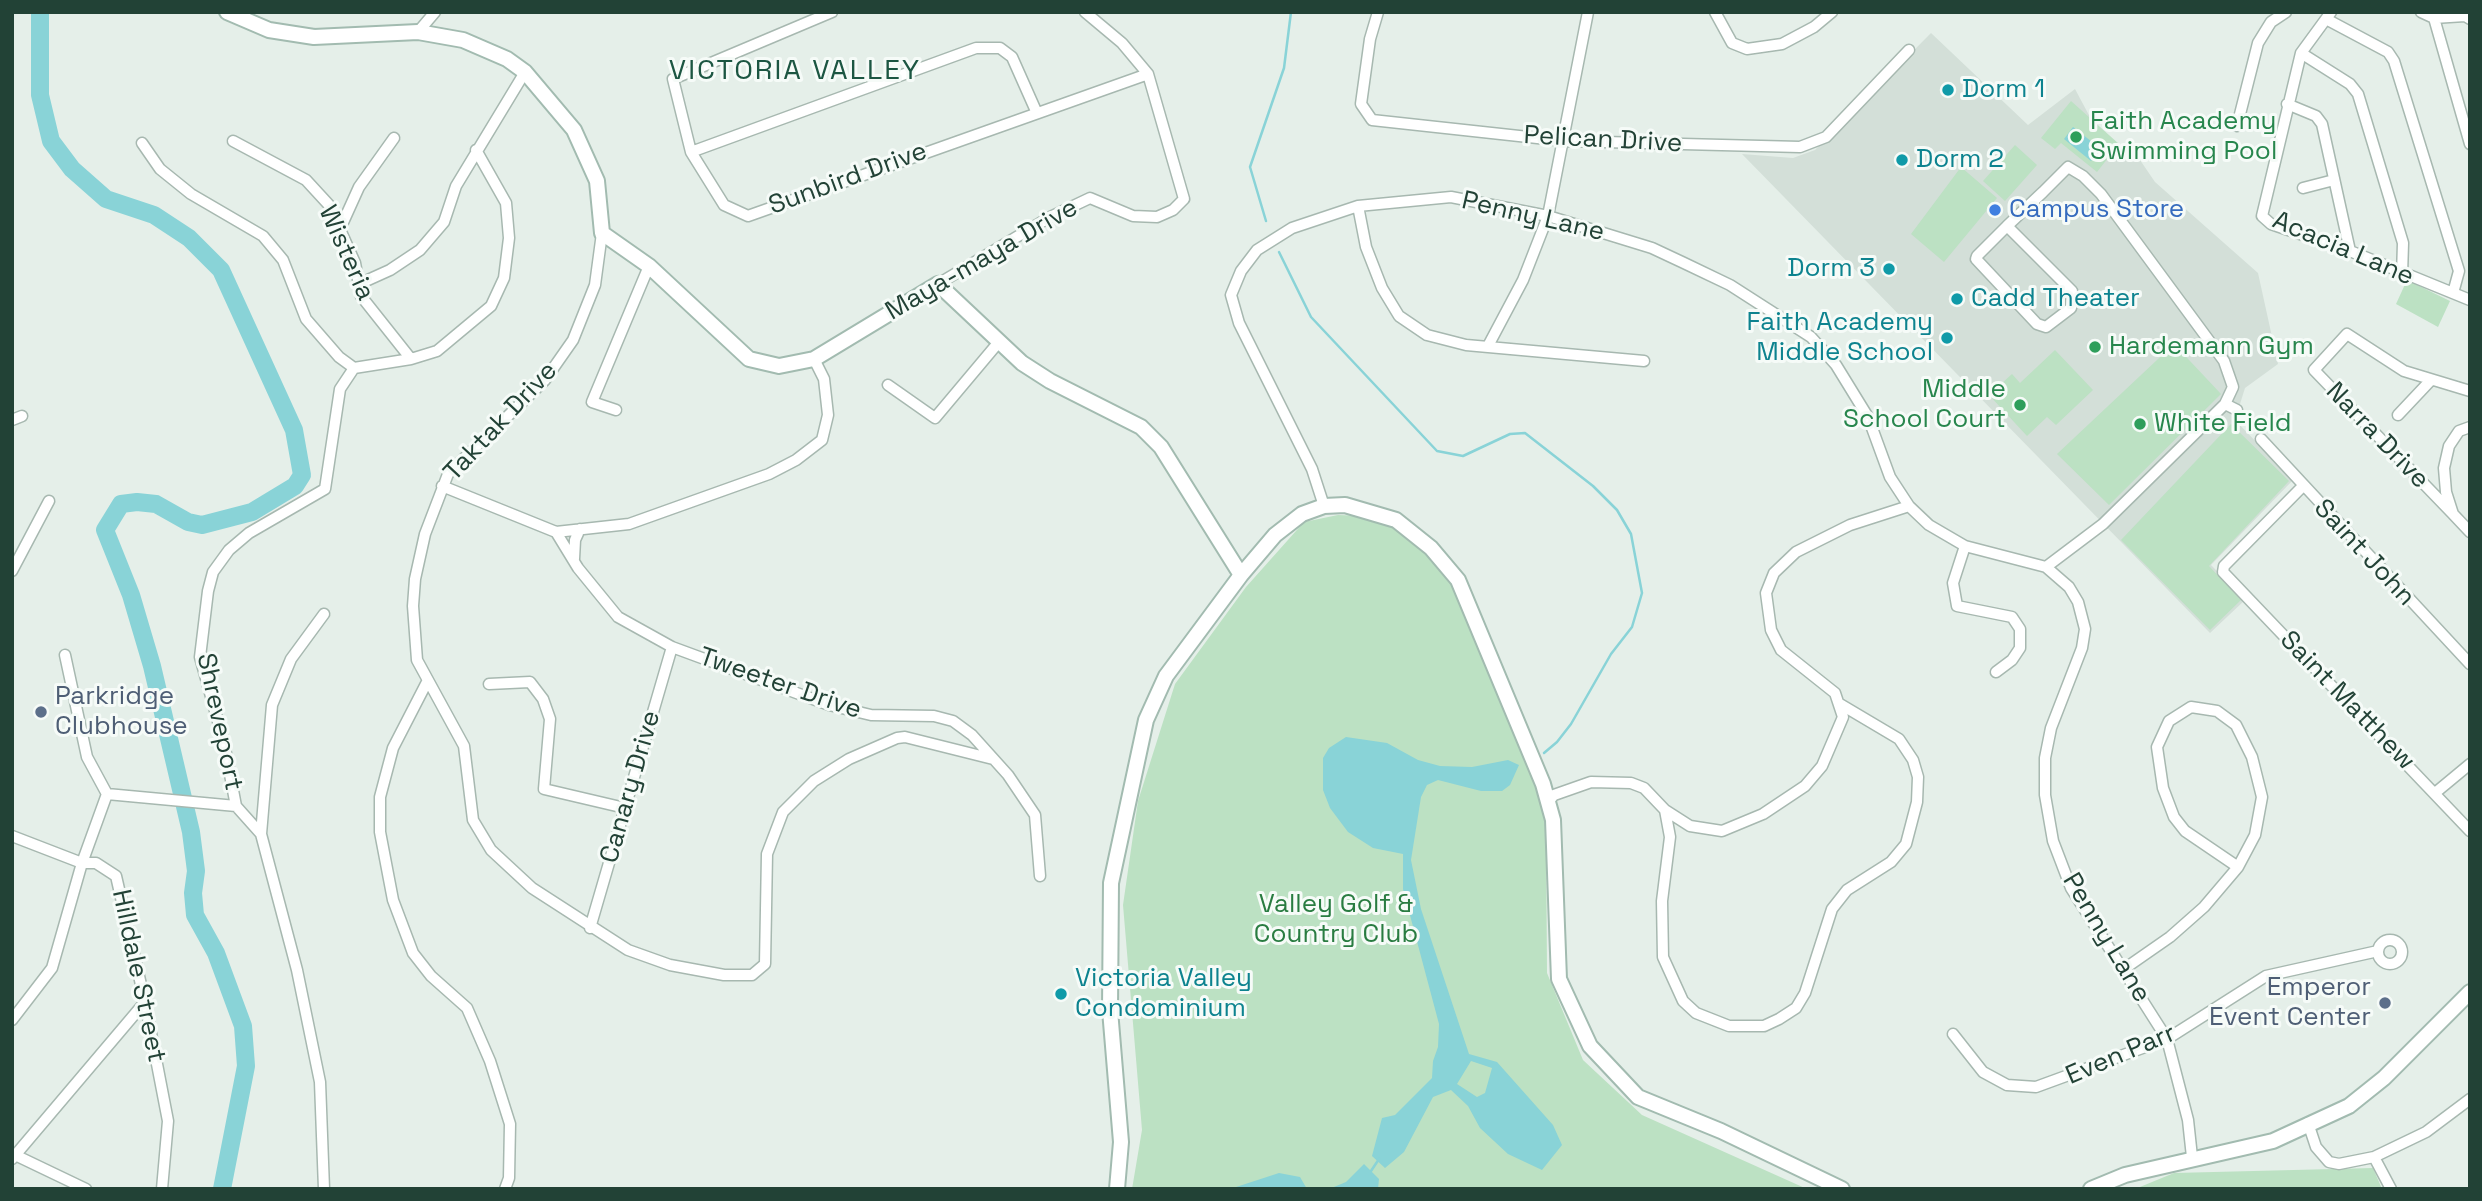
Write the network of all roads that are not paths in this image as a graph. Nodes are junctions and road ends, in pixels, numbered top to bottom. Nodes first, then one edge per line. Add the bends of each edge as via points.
1 (227, 12) edge
2 (435, 12) edge
3 (832, 12) edge
4 (1085, 12) edge
5 (1378, 12) edge
6 (1588, 12) edge
7 (1715, 12) edge
8 (1832, 12) edge
9 (2286, 12) edge
10 (2421, 12) edge
11 (2329, 15) edge
12 (2434, 18) junction
13 (2470, 19) edge
14 (418, 32) junction
15 (1909, 50) dead end
16 (2301, 53) junction
17 (525, 72) junction
18 (1147, 74) junction
19 (2287, 104) junction
20 (1036, 111) junction
21 (2237, 126) dead end
22 (394, 138) dead end
23 (233, 141) dead end
24 (1565, 141) junction
25 (142, 143) dead end
26 (2470, 144) edge
27 (476, 150) junction
28 (691, 152) junction
29 (2334, 180) junction
30 (2303, 188) dead end
31 (1358, 206) junction
32 (1548, 216) junction
33 (2007, 226) junction
34 (340, 229) junction
35 (602, 233) junction
36 (2350, 251) junction
37 (649, 266) junction
38 (2402, 275) junction
39 (359, 284) junction
40 (939, 284) junction
41 (2453, 293) junction
42 (2470, 300) edge
43 (998, 343) junction
44 (1488, 346) junction
45 (411, 359) junction
46 (814, 359) junction
47 (1644, 361) dead end
48 (354, 368) junction
49 (2431, 380) junction
50 (888, 385) dead end
51 (2470, 391) edge
52 (2225, 404) junction
53 (616, 410) dead end
54 (2237, 410) dead end
55 (2398, 415) dead end
56 (2470, 427) edge
57 (2261, 439) dead end
58 (442, 486) junction
59 (2302, 486) junction
60 (49, 500) dead end
61 (1324, 506) junction
62 (1909, 506) junction
63 (2453, 514) junction
64 (580, 529) junction
65 (556, 531) junction
66 (2470, 532) edge
67 (1965, 545) junction
68 (575, 563) junction
69 (2046, 567) junction
70 (12, 571) edge
71 (1241, 575) junction
72 (324, 614) dead end
73 (672, 647) junction
74 (65, 655) dead end
75 (2470, 664) edge
76 (1996, 672) dead end
77 (427, 682) junction
78 (489, 684) dead end
79 (1840, 704) junction
80 (993, 759) junction
81 (2470, 764) edge
82 (2435, 793) junction
83 (107, 794) junction
84 (1548, 802) junction
85 (236, 806) junction
86 (625, 808) junction
87 (1665, 810) junction
88 (2470, 831) edge
89 (261, 834) junction
90 (12, 836) edge
91 (82, 863) junction
92 (2238, 867) junction
93 (1040, 876) dead end
94 (590, 928) junction
95 (2378, 951) dead end
96 (2124, 969) junction
97 (2470, 992) edge
98 (145, 1002) junction
99 (12, 1020) edge
100 (1953, 1034) dead end
101 (2167, 1039) junction
102 (2470, 1099) edge
103 (2308, 1123) junction
104 (14, 1157) edge
105 (2192, 1157) junction
106 (2374, 1157) junction
107 (86, 1189) edge
108 (162, 1189) edge
109 (324, 1189) edge
110 (505, 1189) edge
111 (1117, 1189) edge
112 (1842, 1189) edge
113 (2091, 1189) edge
114 (2391, 1189) edge

1 - 14 street, Taktak Drive via 269,30 314,37
2 - 14 street
3 - 28 street, Sunbird Drive via 673,79
4 - 18 street, Maya-maya Drive via 1122,43
5 - 24 street, Pelican Drive via 1361,104 1372,120
6 - 24 street
7 - 8 street via 1732,43 1747,49 1782,44
9 - 21 street via 2271,22 2258,43
10 - 12 street
11 - 16 street, Acacia Lane
11 - 41 street via 2388,52 2394,61 2459,271
12 - 13 street
12 - 26 street
14 - 17 street, Taktak Drive via 463,40
15 - 24 street, Pelican Drive via 1826,137 1800,147
16 - 19 street, Acacia Lane
16 - 38 street via 2358,94 2403,243
17 - 27 street
17 - 35 street, Taktak Drive via 574,130 597,181
18 - 20 street, Sunbird Drive
18 - 40 street, Maya-maya Drive via 1182,187 1184,198 1173,210 1157,217 1133,216 1090,198
19 - 29 street via 2320,120
19 - 36 street, Acacia Lane via 2262,216 2271,224
20 - 28 street, Sunbird Drive via 748,216 724,205
20 - 28 street via 1012,57 1000,48 976,48
22 - 34 street via 359,187
23 - 34 street, Wisteria via 306,180 329,205
24 - 32 street
25 - 48 street via 160,169 191,194 263,236 283,260 306,320
27 - 39 street via 456,186 444,222 428,241 390,270
27 - 45 street via 506,203 509,238 504,278 491,306 437,351
29 - 30 street
29 - 36 street
31 - 32 street, Penny Lane via 1451,197
31 - 44 street via 1366,247 1398,316 1427,335
31 - 61 street, Penny Lane via 1270,239 1241,271 1231,295 1239,323 1312,469
32 - 44 street via 1523,280
32 - 62 street, Penny Lane via 1673,258 1730,285 1811,337 1836,365 1868,417 1890,477
33 - 33 street via 1976,259 2036,324 2046,327 2071,308 2072,291
33 - 52 street via 2068,167 2084,176 2224,361 2233,387
34 - 39 street, Wisteria
35 - 37 street, Maya-maya Drive
35 - 58 street, Taktak Drive via 595,285 567,349 545,380 448,474
36 - 38 street, Acacia Lane
37 - 46 street, Maya-maya Drive via 749,359 779,366
37 - 53 street via 592,402
38 - 41 street, Acacia Lane
39 - 45 street, Wisteria via 361,296
40 - 43 street
40 - 46 street, Maya-maya Drive
41 - 42 street, Acacia Lane
43 - 50 street via 935,418
43 - 71 street via 1050,381 1141,427 1161,447
44 - 47 street
45 - 48 street
46 - 64 street via 824,379 828,415 822,440 796,460 629,524
48 - 85 street, Shreveport via 340,389 325,489 229,550 208,591 200,657
49 - 51 street, Narra Drive
49 - 55 street
49 - 63 street, Narra Drive via 2403,371 2347,334 2314,370
52 - 54 street
52 - 69 street via 2103,524
56 - 63 street via 2459,431 2449,446 2444,468
57 - 59 street, Saint John
58 - 65 street
58 - 77 street, Taktak Drive via 415,579 417,660
59 - 75 street, Saint John
59 - 82 street, Saint Matthew via 2223,572
60 - 70 street
61 - 71 street via 1302,514 1275,535
61 - 84 street via 1361,508 1396,520 1432,548 1458,580
62 - 67 street, Penny Lane via 1929,525
62 - 79 street via 1850,525 1796,552 1774,573 1766,593 1771,630 1781,650 1819,678
63 - 66 street
64 - 65 street
64 - 68 street via 574,545
65 - 68 street, Tweeter Drive
67 - 69 street, Penny Lane
67 - 76 street via 1954,583 1957,606 2012,618 2020,629 2020,648
68 - 73 street, Tweeter Drive via 618,617
69 - 96 street, Penny Lane via 2069,586 2085,629 2045,758 2045,795 2053,841 2071,888
71 - 111 street via 1166,676 1143,732 1118,844 1109,935 1110,1010 1121,1129
72 - 89 street via 291,659 272,705
73 - 80 street, Tweeter Drive via 829,705 871,715 934,716 953,721 972,734
73 - 86 street, Canary Drive
74 - 83 street via 87,757
77 - 94 street, Taktak Drive via 464,746 473,820 491,850 532,888
77 - 110 street via 394,748 380,797 380,832 393,900 413,953 467,1008 490,1061 510,1124
78 - 86 street via 530,682 543,699 550,719 544,789
79 - 87 street via 1843,717 1822,766 1784,802 1722,831 1689,826
79 - 87 street via 1899,739 1918,777 1917,802 1906,844 1891,862 1847,890 1832,909 1805,993 1796,1008 1779,1019 1755,1027 1729,1026 1696,1013 1683,1001 1663,957 1662,901 1670,837
80 - 93 street, Tweeter Drive via 1035,815
80 - 94 street, Taktak Drive via 905,737 849,759 814,781 783,812 767,854 765,964 752,975 670,965 628,950
81 - 82 street
82 - 88 street, Saint Matthew
83 - 85 street
83 - 91 street
84 - 87 street via 1564,791 1608,780 1644,788
84 - 112 street via 1553,820 1559,979 1590,1046 1638,1097
85 - 89 street
86 - 94 street, Canary Drive
89 - 109 street via 298,970 320,1082
90 - 91 street, Hilldale Street
91 - 98 street, Hilldale Street via 96,863 116,876
91 - 99 street via 51,968
92 - 92 street via 2185,831 2163,788 2157,747 2169,721 2191,707 2217,711 2236,724 2252,757 2262,797 2255,835
92 - 96 street via 2204,907
95 - 101 street, Even Parr via 2266,976
96 - 101 street, Penny Lane
97 - 103 street via 2384,1078 2349,1106
98 - 104 street
98 - 108 street, Hilldale Street via 167,1121
100 - 101 street, Even Parr via 1983,1072 2022,1087 2054,1083
101 - 105 street, Penny Lane via 2188,1120
102 - 106 street via 2426,1132
103 - 105 street via 2273,1140
103 - 106 street via 2316,1147 2329,1162
104 - 107 street
105 - 113 street
106 - 114 street

